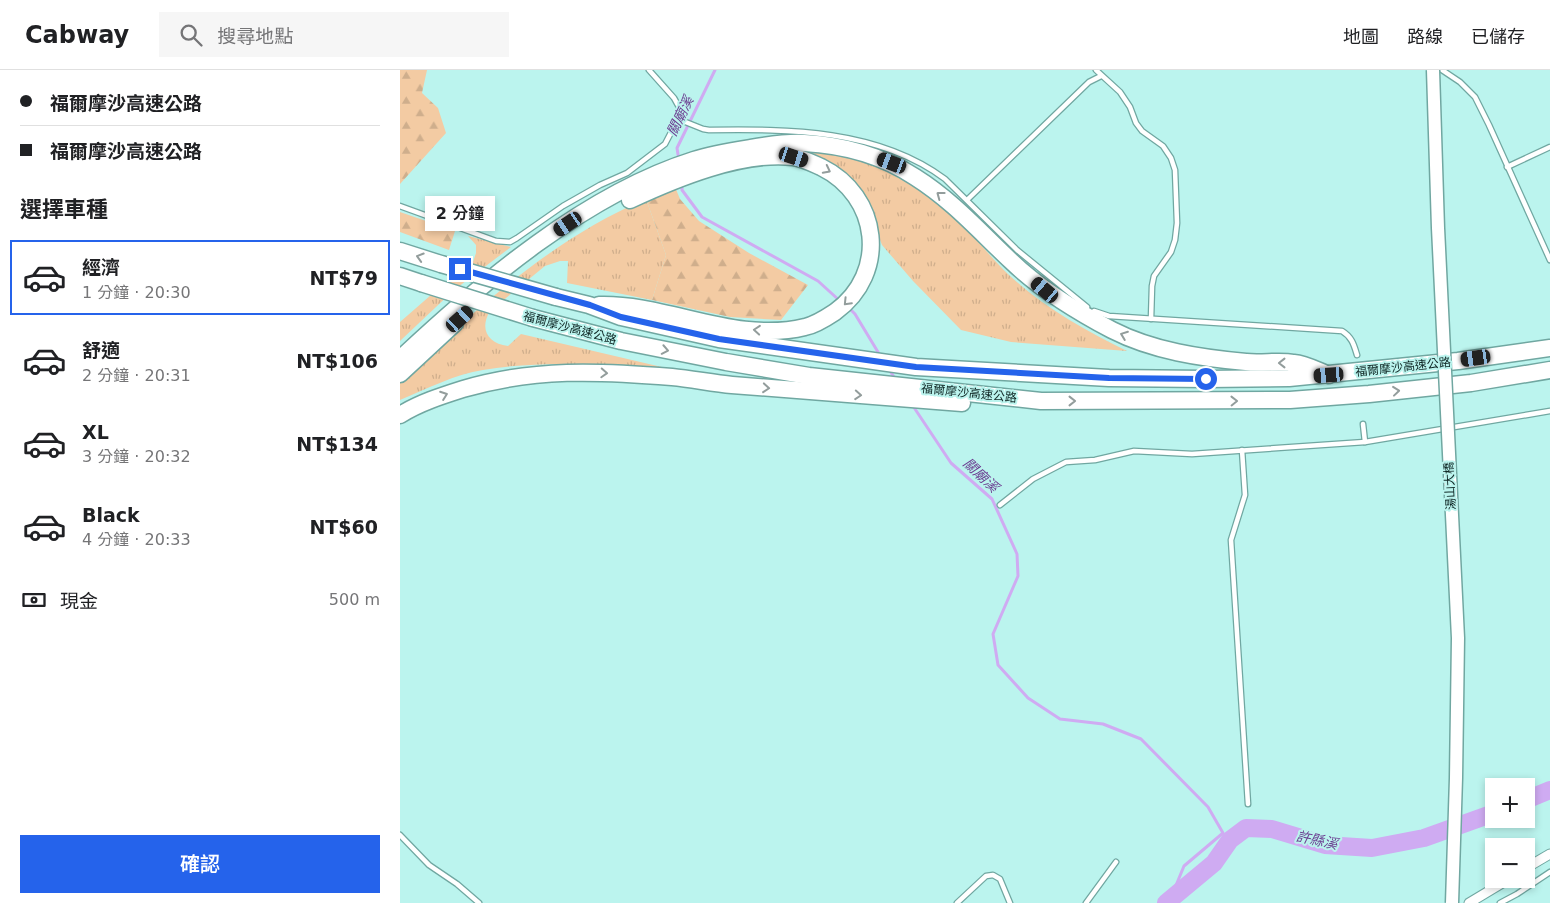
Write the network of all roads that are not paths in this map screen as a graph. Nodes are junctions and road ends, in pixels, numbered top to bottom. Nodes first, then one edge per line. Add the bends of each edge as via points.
1 (649, 70) edge
2 (1096, 70) edge
3 (1433, 70) edge
4 (1442, 70) edge
5 (1101, 76) junction
6 (680, 120) junction
7 (1550, 146) edge
8 (695, 166) junction
9 (1507, 166) junction
10 (659, 180) junction
11 (967, 200) junction
12 (400, 206) edge
13 (400, 251) edge
14 (1550, 260) edge
15 (400, 276) edge
16 (590, 305) junction
17 (1151, 318) junction
18 (1550, 348) edge
19 (1357, 355) dead end
20 (400, 359) edge
21 (1550, 370) edge
22 (400, 374) edge
23 (1329, 375) junction
24 (809, 384) junction
25 (1550, 411) edge
26 (400, 415) edge
27 (1363, 424) dead end
28 (1365, 442) junction
29 (1242, 450) junction
30 (1000, 505) dead end
31 (1248, 804) dead end
32 (400, 835) edge
33 (1550, 854) edge
34 (1116, 862) dead end
35 (1535, 863) edge
36 (1550, 872) edge
37 (1494, 888) edge
38 (479, 903) edge
39 (957, 903) edge
40 (1010, 903) edge
41 (1086, 903) edge
42 (1452, 903) edge
43 (1470, 903) edge
44 (1500, 903) edge

1 - 6 lane via 678,103
2 - 5 lane
3 - 42 street, 湯山大橋, bridge via 1458,638
4 - 9 lane via 1475,97
5 - 11 lane via 1089,82
5 - 17 lane via 1120,92 1142,130 1163,146 1175,170 1175,240 1171,252 1154,276
6 - 11 lane via 702,130 808,132 869,142 903,153 934,171
6 - 12 lane via 665,144 627,173 563,206 510,242 496,241
7 - 9 lane
8 - 10 highway
8 -> 16 highway via 716,167 767,156 794,157 835,174 848,187 869,223 870,260 866,276 856,292 828,317 806,327 766,331 621,304
23 -> 8 highway via 1294,363 1250,363 1186,354 1114,331 1045,290 937,192 892,163 868,154 803,142 733,151
9 - 14 lane
10 - 20 highway via 612,196 527,251 476,291
10 - 22 highway via 587,222 525,265 474,306
11 - 17 lane via 1017,250 1081,303 1109,316
16 -> 13 highway, 福爾摩沙高速公路, bridge
15 -> 24 highway, 福爾摩沙高速公路, bridge via 533,318
16 - 23 highway, 福爾摩沙高速公路 via 621,317 719,339 916,367 1109,378
17 - 19 lane via 1342,331 1351,339
18 - 23 highway, 福爾摩沙高速公路
24 -> 21 highway, 福爾摩沙高速公路 via 1041,402 1290,400 1470,383
26 -> 24 highway via 448,394 486,382 529,374 569,372 720,384
25 - 28 lane
27 - 28 lane
28 - 29 lane
29 - 30 lane via 1192,454 1134,451 1095,460 1066,462 1033,479
29 - 31 lane via 1245,495 1231,540
32 - 38 lane via 429,865
33 - 35 street
34 - 41 lane
36 - 44 lane
37 - 43 street
39 - 40 lane via 986,876 1000,879

